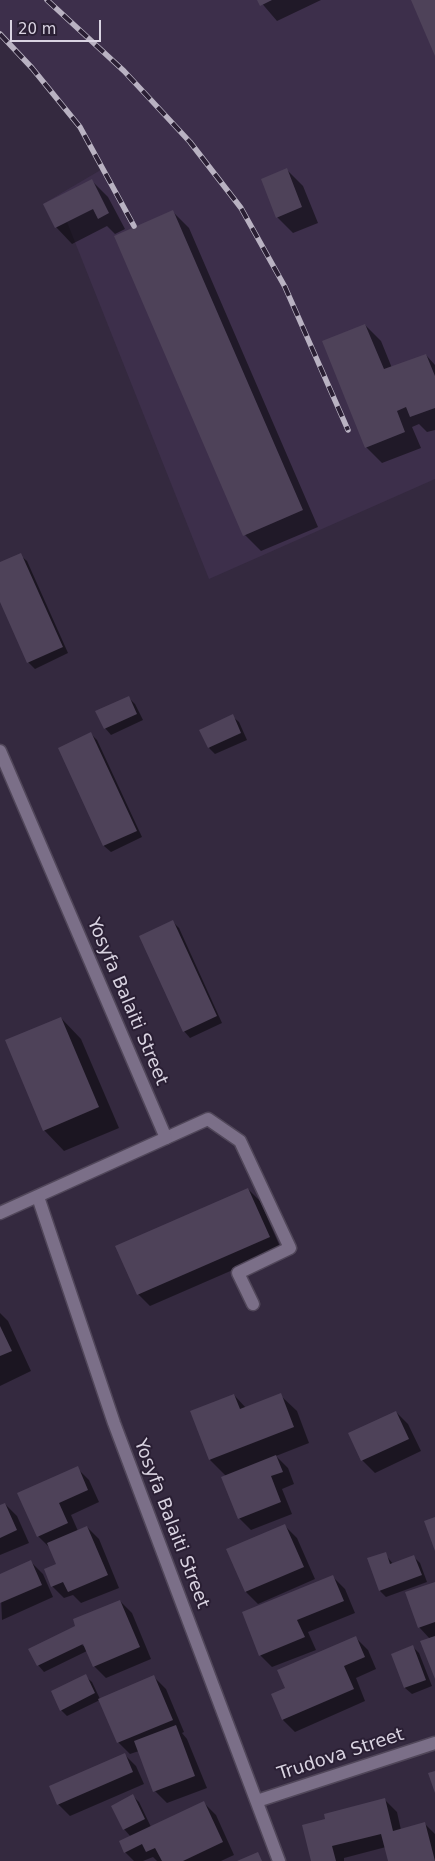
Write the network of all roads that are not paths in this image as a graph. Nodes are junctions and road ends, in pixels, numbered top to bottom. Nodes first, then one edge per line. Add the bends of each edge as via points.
1 (0, 751) edge
2 (166, 1138) junction
3 (38, 1197) junction
4 (0, 1213) edge
5 (253, 1304) dead end
6 (435, 1743) edge
7 (257, 1800) junction
8 (279, 1861) edge

1 - 2 street, Yosyfa Balaiti Street
2 - 3 street
2 - 5 street via 208,1119 240,1141 290,1248 238,1273
3 - 4 street
3 - 7 street, Yosyfa Balaiti Street via 114,1423
6 - 7 street, Trudova Street
7 - 8 street, Yosyfa Balaiti Street

